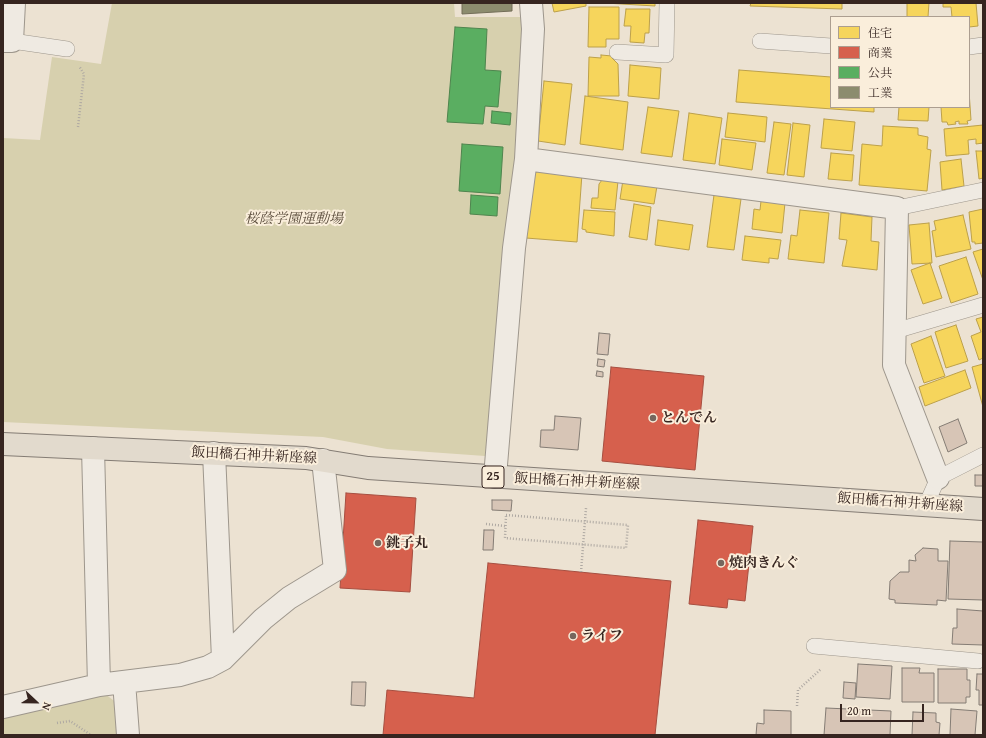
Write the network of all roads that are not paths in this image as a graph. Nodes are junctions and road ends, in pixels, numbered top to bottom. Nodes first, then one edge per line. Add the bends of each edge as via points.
1 (14, 3) edge
2 (531, 3) edge
3 (667, 3) edge
4 (7, 41) edge
5 (760, 41) dead end
6 (983, 45) edge
7 (830, 46) edge
8 (970, 47) edge
9 (68, 49) road end
10 (617, 52) dead end
11 (526, 159) junction
12 (983, 190) edge
13 (897, 208) junction
14 (983, 305) edge
15 (895, 331) junction
16 (3, 444) edge
17 (93, 448) junction
18 (214, 453) junction
19 (983, 455) edge
20 (324, 460) junction
21 (495, 477) junction
22 (938, 478) junction
23 (926, 505) junction
24 (983, 509) edge
25 (814, 646) dead end
26 (223, 660) junction
27 (978, 661) dead end
28 (124, 682) junction
29 (99, 685) junction
30 (3, 707) edge
31 (128, 735) edge

1 - 4 street
2 - 11 street via 533,29
3 - 10 lane via 666,55
4 - 9 lane
5 - 7 lane
6 - 8 lane
11 - 13 street
11 - 21 street via 514,248
12 - 13 lane
13 - 15 street
14 - 15 lane
15 - 22 street via 894,365
16 - 17 main road, 飯田橋石神井新座線 / 25
17 - 18 main road, 飯田橋石神井新座線 / 25
17 - 29 street
18 - 20 main road, 飯田橋石神井新座線 / 25
18 - 26 street
19 - 22 lane
20 - 21 main road, 飯田橋石神井新座線 / 25 via 368,468
20 - 26 street via 335,570 284,602 263,619
21 - 23 main road, 飯田橋石神井新座線 / 25
22 - 23 lane
23 - 24 main road, 飯田橋石神井新座線 / 25
25 - 27 lane
26 - 28 street via 180,675
28 - 29 street
28 - 31 street
29 - 30 street

